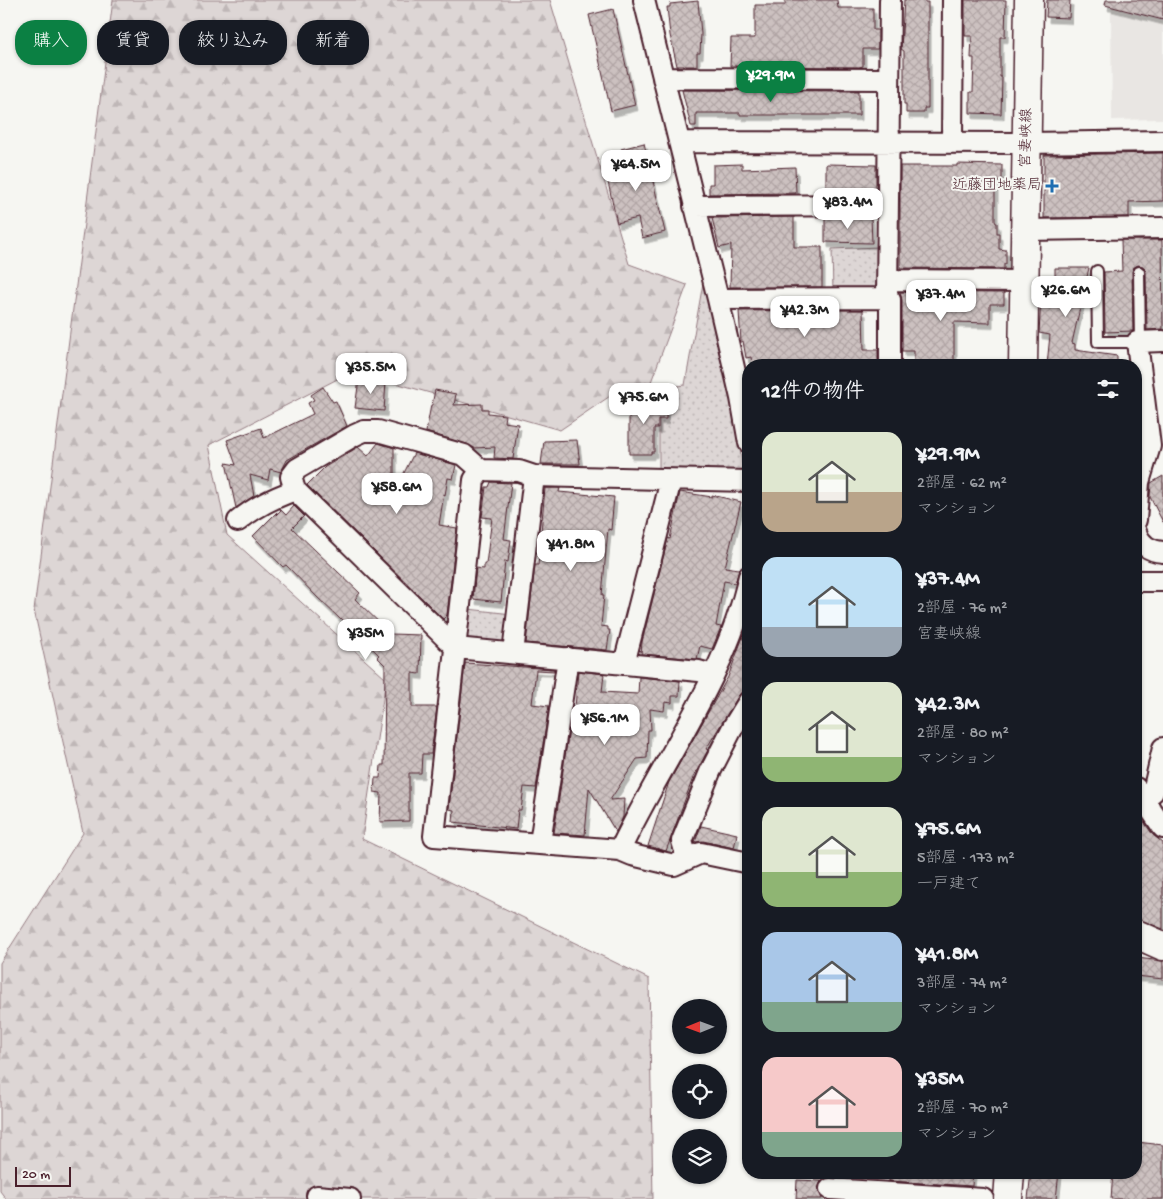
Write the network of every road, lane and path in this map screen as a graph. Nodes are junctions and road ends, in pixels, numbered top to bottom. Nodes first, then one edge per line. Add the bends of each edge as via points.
1 (644, 0) edge
2 (890, 0) edge
3 (954, 0) edge
4 (1029, 0) edge
5 (663, 78) junction
6 (888, 79) junction
7 (1163, 140) edge
8 (888, 141) junction
9 (679, 142) junction
10 (952, 142) junction
11 (1027, 143) junction
12 (888, 205) junction
13 (694, 206) junction
14 (1163, 228) edge
15 (1026, 230) junction
16 (1097, 271) dead end
17 (1139, 272) dead end
18 (1025, 281) junction
19 (888, 289) junction
20 (718, 299) junction
21 (1163, 341) edge
22 (1139, 342) junction
23 (890, 359) edge
24 (1023, 359) edge
25 (1142, 359) edge
26 (1142, 361) edge
27 (742, 387) edge
28 (1156, 447) edge
29 (481, 470) junction
30 (534, 476) junction
31 (1142, 476) edge
32 (670, 480) junction
33 (742, 481) edge
34 (295, 490) junction
35 (238, 520) dead end
36 (1142, 543) edge
37 (1163, 552) edge
38 (1142, 581) edge
39 (1163, 581) edge
40 (742, 605) edge
41 (456, 648) junction
42 (513, 653) junction
43 (568, 658) junction
44 (624, 664) junction
45 (713, 675) junction
46 (742, 712) edge
47 (1163, 748) edge
48 (1145, 790) edge
49 (1163, 828) edge
50 (540, 843) junction
51 (620, 850) junction
52 (687, 858) junction
53 (742, 861) edge
54 (1142, 937) edge
55 (1163, 946) edge
56 (1009, 1179) edge
57 (830, 1189) dead end
58 (317, 1196) dead end
59 (350, 1199) edge
60 (983, 1199) edge
61 (1008, 1199) edge

1 - 5 street
2 - 6 street
3 - 10 street
4 - 11 main road, 宮妻峡線
5 - 6 street
5 - 9 street
6 - 8 street
7 - 11 street
8 - 9 street
8 - 10 street
8 - 12 street
9 - 13 street
10 - 11 street
11 - 15 main road, 宮妻峡線
12 - 13 street
12 - 19 street
13 - 20 street
14 - 15 street
15 - 18 main road, 宮妻峡線
16 - 22 lane via 1098,342
17 - 22 lane
18 - 19 street
18 - 24 main road, 宮妻峡線
19 - 20 street
19 - 23 street
20 - 27 street
21 - 22 street
22 - 25 street
26 - 28 street
28 - 31 street
29 - 30 street via 519,471
29 - 34 street via 464,455 378,431 364,432 297,469 291,478
29 - 41 street via 474,480
30 - 32 street
30 - 42 street
32 - 33 street
32 - 44 street
34 - 35 street via 263,503
34 - 41 street
36 - 37 street via 1156,552
38 - 39 street
40 - 45 street
41 - 42 street
41 - 50 street via 434,836
42 - 43 street
43 - 44 street
43 - 50 street
44 - 45 street
45 - 51 street
46 - 52 street via 710,772 682,841
47 - 48 street
48 - 49 street
50 - 51 street
51 - 52 street via 674,865
52 - 53 street via 701,852
54 - 55 main road
56 - 61 main road
57 - 60 street
58 - 59 street

